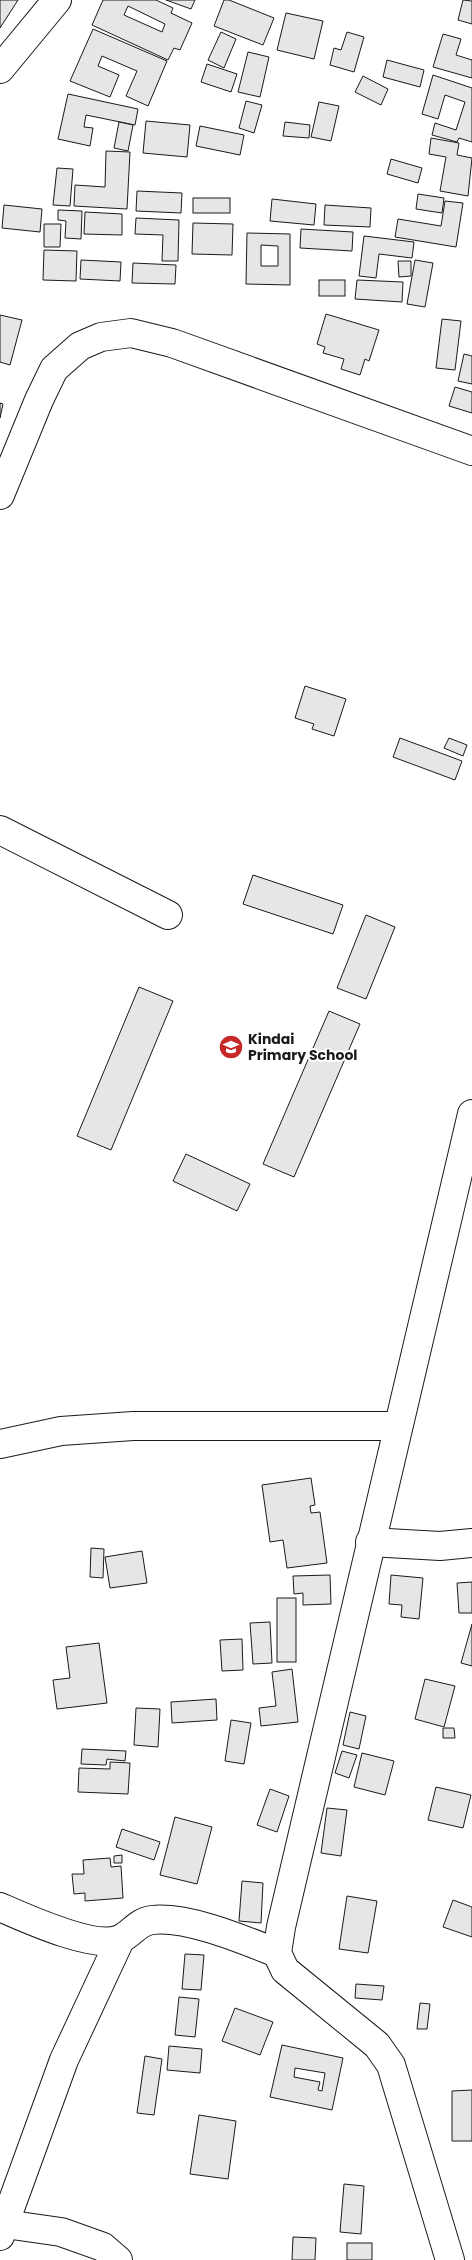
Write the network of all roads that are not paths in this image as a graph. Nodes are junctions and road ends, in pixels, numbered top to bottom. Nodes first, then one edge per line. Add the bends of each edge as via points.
1 (57, 0) edge
2 (0, 69) edge
3 (472, 451) edge
4 (0, 495) edge
5 (0, 830) edge
6 (168, 915) dead end
7 (472, 1114) edge
8 (398, 1426) junction
9 (0, 1444) edge
10 (370, 1542) junction
11 (472, 1543) edge
12 (0, 1907) edge
13 (120, 1940) junction
14 (277, 1952) junction
15 (3, 2230) edge
16 (118, 2260) edge
17 (450, 2260) edge

1 - 2 street
3 - 4 street via 172,342 131,333 100,337 80,346 54,369
5 - 6 street
7 - 8 street
8 - 9 street via 133,1426 61,1431
8 - 10 street
10 - 11 street via 440,1546
10 - 14 street
12 - 13 street via 65,1933 97,1940
13 - 14 street via 137,1925 152,1920 221,1932
13 - 15 street via 64,2060
14 - 17 street via 285,1970 377,2046 392,2065
15 - 16 street via 61,2232 103,2247

